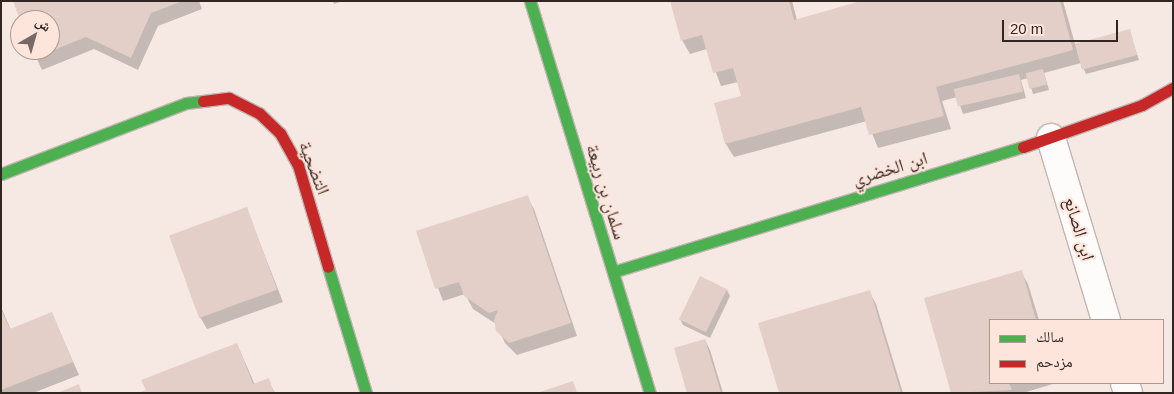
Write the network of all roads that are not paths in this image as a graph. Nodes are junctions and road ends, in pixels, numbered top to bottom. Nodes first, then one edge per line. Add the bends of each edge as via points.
1 (530, 1) edge
2 (1173, 88) edge
3 (1051, 138) junction
4 (1, 174) edge
5 (613, 272) junction
6 (1106, 319) edge
7 (366, 393) edge
8 (650, 393) edge

1 - 5 street, سلمان بن ربيعة
2 - 3 street, ابن الخضري via 1142,104
3 - 5 street, ابن الخضري
3 - 6 street, ابن الصانع
4 - 7 street, التضحية via 186,103 229,98 260,113 280,133 298,164
5 - 8 street, سلمان بن ربيعة

